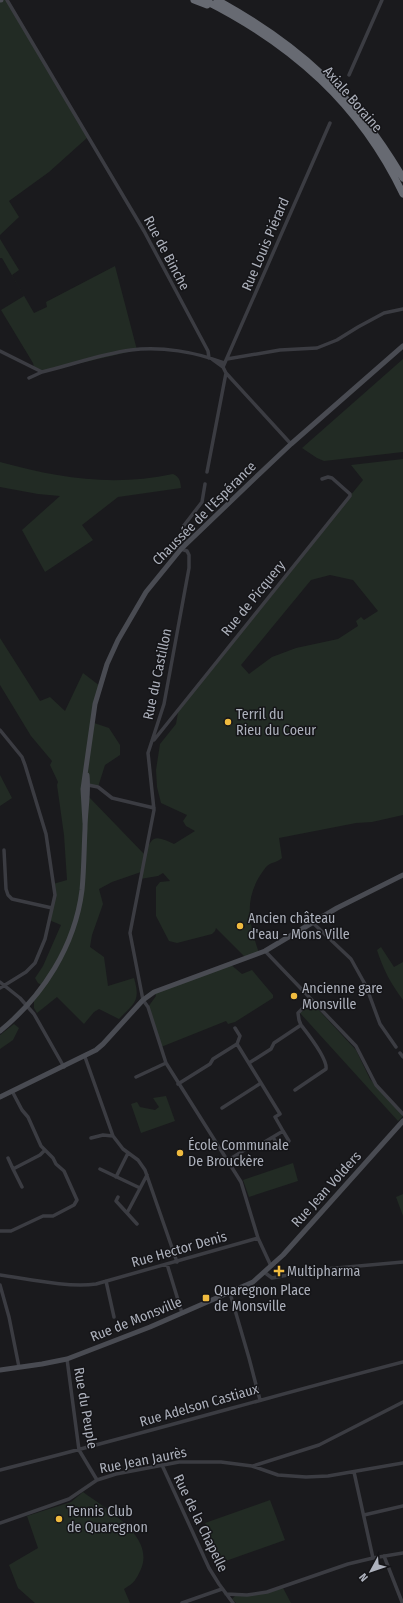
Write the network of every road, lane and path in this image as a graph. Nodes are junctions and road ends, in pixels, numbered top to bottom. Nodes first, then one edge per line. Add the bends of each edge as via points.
1 (7, 0) edge
2 (194, 0) edge
3 (204, 0) edge
4 (217, 0) edge
5 (226, 0) edge
6 (382, 0) edge
7 (227, 12) junction
8 (245, 15) junction
9 (349, 75) dead end
10 (330, 123) dead end
11 (403, 178) edge
12 (403, 194) edge
13 (403, 309) edge
14 (403, 346) edge
15 (0, 351) edge
16 (210, 358) junction
17 (227, 359) junction
18 (224, 365) junction
19 (42, 372) junction
20 (226, 374) junction
21 (29, 378) dead end
22 (291, 444) junction
23 (207, 472) dead end
24 (322, 479) dead end
25 (205, 484) dead end
26 (186, 544) junction
27 (181, 549) junction
28 (0, 730) edge
29 (152, 743) junction
30 (86, 767) junction
31 (88, 785) junction
32 (154, 808) junction
33 (85, 823) junction
34 (4, 850) dead end
35 (403, 875) edge
36 (52, 908) junction
37 (312, 922) junction
38 (265, 951) junction
39 (0, 982) edge
40 (2, 987) edge
41 (143, 1000) junction
42 (311, 1000) junction
43 (27, 1006) junction
44 (301, 1025) junction
45 (235, 1028) dead end
46 (0, 1031) edge
47 (237, 1044) junction
48 (396, 1046) dead end
49 (400, 1053) dead end
50 (85, 1057) junction
51 (403, 1057) edge
52 (166, 1063) junction
53 (249, 1063) junction
54 (64, 1067) junction
55 (136, 1077) dead end
56 (262, 1083) junction
57 (178, 1084) junction
58 (12, 1090) junction
59 (295, 1090) dead end
60 (0, 1097) edge
61 (222, 1108) dead end
62 (403, 1114) edge
63 (403, 1121) edge
64 (283, 1131) junction
65 (113, 1136) junction
66 (273, 1137) junction
67 (91, 1138) dead end
68 (45, 1150) junction
69 (128, 1153) junction
70 (8, 1158) dead end
71 (227, 1161) junction
72 (13, 1169) junction
73 (100, 1169) dead end
74 (147, 1175) junction
75 (116, 1177) junction
76 (22, 1187) dead end
77 (140, 1188) junction
78 (118, 1197) dead end
79 (127, 1213) junction
80 (136, 1224) dead end
81 (0, 1231) edge
82 (258, 1238) junction
83 (177, 1262) junction
84 (403, 1262) edge
85 (167, 1264) junction
86 (271, 1266) junction
87 (264, 1272) junction
88 (0, 1275) edge
89 (106, 1281) junction
90 (0, 1285) edge
91 (230, 1293) junction
92 (182, 1313) junction
93 (114, 1317) dead end
94 (67, 1359) junction
95 (403, 1362) edge
96 (19, 1367) junction
97 (0, 1370) edge
98 (260, 1400) junction
99 (403, 1402) edge
100 (79, 1450) junction
101 (403, 1463) edge
102 (162, 1465) junction
103 (252, 1466) junction
104 (0, 1470) edge
105 (354, 1472) junction
106 (97, 1480) junction
107 (403, 1506) edge
108 (364, 1515) junction
109 (0, 1523) edge
110 (403, 1553) edge
111 (384, 1556) junction
112 (374, 1558) junction
113 (222, 1589) junction
114 (226, 1594) junction
115 (402, 1602) dead end
116 (182, 1603) edge
117 (233, 1603) edge

1 - 16 street, Rue de Binche via 144,231
2 - 7 highway
3 - 7 highway, Axiale Boraine
4 - 8 highway, Axiale Boraine
5 - 8 highway
6 - 9 street
7 - 12 highway, Axiale Boraine via 272,40 326,84 374,142
8 - 11 highway, Axiale Boraine via 280,38 333,84 377,136
10 - 17 street, Rue Louis Piérard
13 - 17 street via 384,313 337,340 316,348 275,351
14 - 22 street, Chaussée de l'Espérance
15 - 19 street
16 - 18 street
16 - 19 street via 175,351 132,350
17 - 18 street, Rue Louis Piérard
18 - 20 street
19 - 21 street
20 - 22 street
20 - 23 street
22 - 26 street, Chaussée de l'Espérance
24 - 29 street, Rue de Picquery via 332,478 350,496
25 - 26 street via 202,502 182,528
26 - 27 street, Chaussée de l'Espérance
27 - 29 street, Rue du Castillon via 189,555 189,568 164,704
27 - 30 street, Chaussée de l'Espérance via 146,592 112,653 94,704
28 - 36 street via 22,757 46,834 55,895
29 - 32 street, Rue du Castillon via 148,758
30 - 31 street
30 - 33 street via 82,789
31 - 32 street via 98,787 112,798
31 - 33 street
32 - 41 street, Rue du Castillon via 130,933
33 - 43 street via 82,890 71,934 56,966
34 - 36 street via 6,889 10,897
35 - 37 street
36 - 40 street via 45,939 35,963
37 - 38 street
37 - 48 street via 351,959 366,986 380,1024
38 - 41 street via 154,992
38 - 42 street
39 - 40 street
40 - 43 street via 20,998
41 - 50 street via 103,1044
41 - 52 street, Rue du Castillon via 148,1007
42 - 44 street via 298,1013
42 - 62 street via 356,1046 376,1086
43 - 46 street
43 - 54 street
44 - 53 street
44 - 59 street via 327,1066
45 - 47 street via 240,1036
47 - 53 street
47 - 57 street
49 - 51 street
50 - 54 street
50 - 65 street
52 - 55 street
52 - 57 street, Rue du Castillon
53 - 56 street
54 - 58 street
56 - 61 street
56 - 64 street via 280,1114 275,1117
57 - 71 street, Rue du Castillon
58 - 60 street
58 - 68 street
63 - 86 street, Rue Jean Volders
64 - 66 street
64 - 66 street via 289,1141 279,1148
65 - 67 street via 103,1134
65 - 69 street
66 - 71 street
68 - 72 street
68 - 81 street via 64,1171 77,1200 74,1205 52,1216 43,1216 12,1231
69 - 74 street via 142,1164
69 - 75 street
70 - 72 street
71 - 82 street, Rue du Castillon via 241,1182
72 - 76 street
73 - 75 street
74 - 77 street
74 - 83 street
75 - 77 street
77 - 79 street
78 - 79 street via 116,1201
79 - 80 street
82 - 83 street, Rue Hector Denis
82 - 86 street, Rue du Castillon
83 - 85 street, Rue Hector Denis
84 - 87 street via 314,1270 272,1278
85 - 89 street, Rue Hector Denis
85 - 92 street
86 - 87 street, Rue de Monsville
87 - 91 street, Rue de Monsville via 252,1282
88 - 89 street, Rue Hector Denis via 85,1285
89 - 93 street
90 - 96 street
91 - 92 street, Rue de Monsville
91 - 98 street
92 - 94 street, Rue de Monsville
94 - 96 street, Rue de Monsville
94 - 100 street, Rue du Peuple
95 - 98 street, Rue Adelson Castiaux
96 - 97 street, Rue de Monsville
98 - 100 street, Rue Adelson Castiaux
99 - 103 street via 319,1445
100 - 104 street, Rue Adelson Castiaux
100 - 106 street, Rue du Peuple
101 - 105 street
102 - 103 street, Rue Jean Jaurès via 202,1461
102 - 106 street, Rue Jean Jaurès
102 - 113 street, Rue de la Chapelle via 202,1554
103 - 105 street via 278,1475 292,1476 317,1477
105 - 108 street
106 - 109 street, Rue Jean Jaurès via 69,1499
107 - 108 street
108 - 112 street
110 - 111 street
111 - 112 street
111 - 115 street
112 - 114 street via 348,1564 267,1592
113 - 114 street, Rue de la Chapelle
113 - 116 street
114 - 117 street, Rue de la Chapelle

